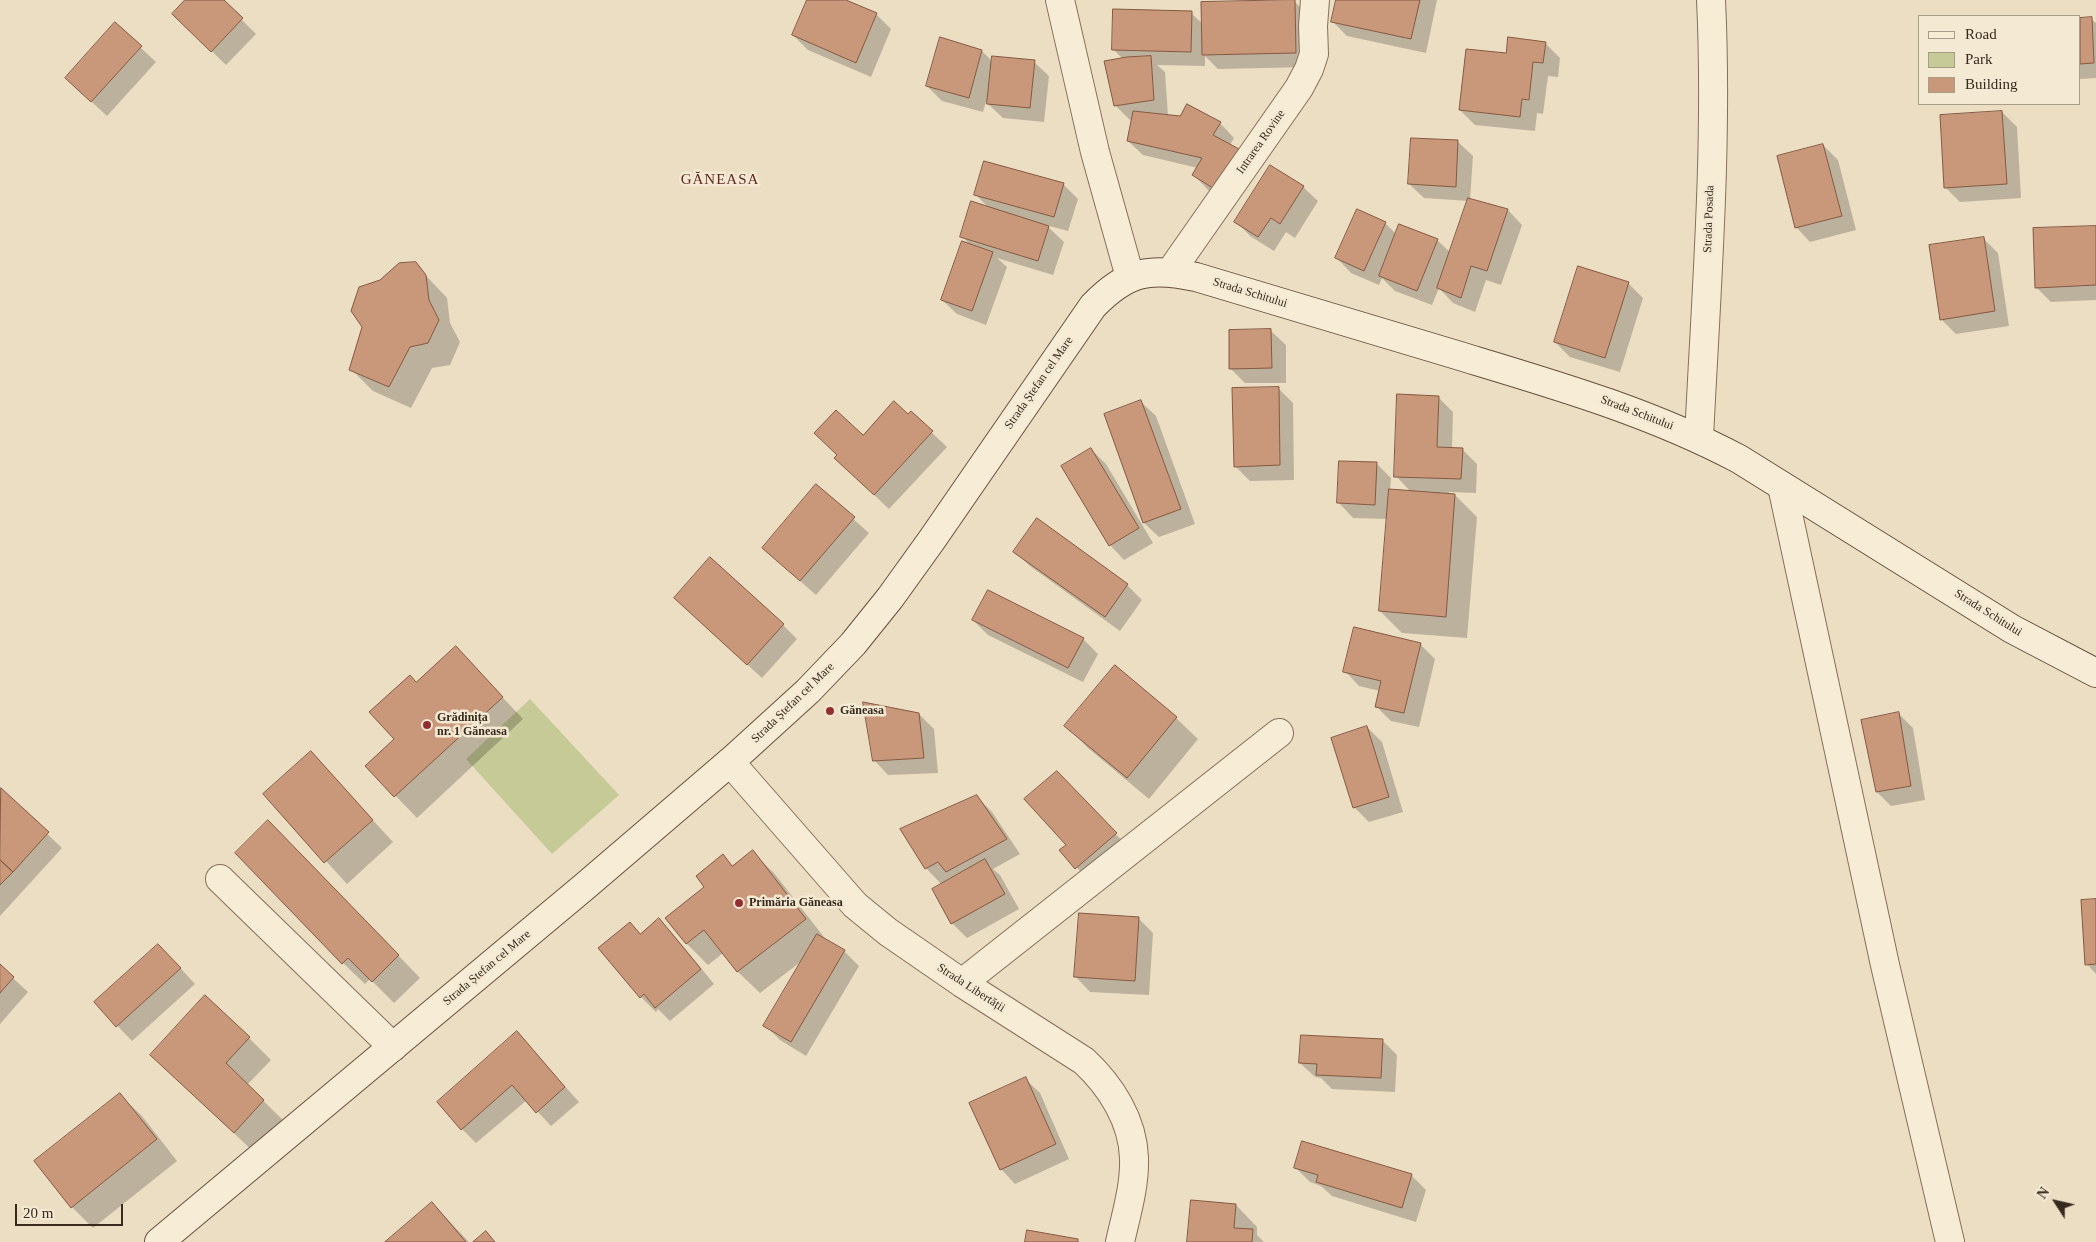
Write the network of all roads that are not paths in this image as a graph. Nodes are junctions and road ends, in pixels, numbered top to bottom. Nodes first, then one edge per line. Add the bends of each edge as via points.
1 (1060, 0) edge
2 (1315, 0) edge
3 (1711, 0) edge
4 (1171, 272) junction
5 (1130, 277) junction
6 (1699, 438) junction
7 (1782, 486) junction
8 (2096, 673) edge
9 (1279, 733) dead end
10 (730, 762) junction
11 (220, 879) dead end
12 (962, 983) junction
13 (392, 1046) junction
14 (159, 1242) edge
15 (1120, 1242) edge
16 (1950, 1242) edge

1 - 5 street via 1099,169
2 - 4 street, Intrarea Rovine via 1314,54 1310,69
3 - 6 street, Strada Posada via 1714,67
4 - 5 street, Strada Schitului via 1149,272
4 - 6 street, Strada Schitului via 1580,392
5 - 10 street, Strada Ștefan cel Mare via 1110,289 1093,306 931,542 853,644 808,691
6 - 7 street, Strada Schitului
7 - 8 street, Strada Schitului via 2012,629
7 - 16 street via 1885,965
9 - 12 street
10 - 12 street, Strada Libertății via 855,905
10 - 13 street, Strada Ștefan cel Mare
11 - 13 street
12 - 15 street, Strada Libertății via 1084,1061 1116,1100 1128,1128 1134,1157 1132,1189
13 - 14 street, Strada Ștefan cel Mare

